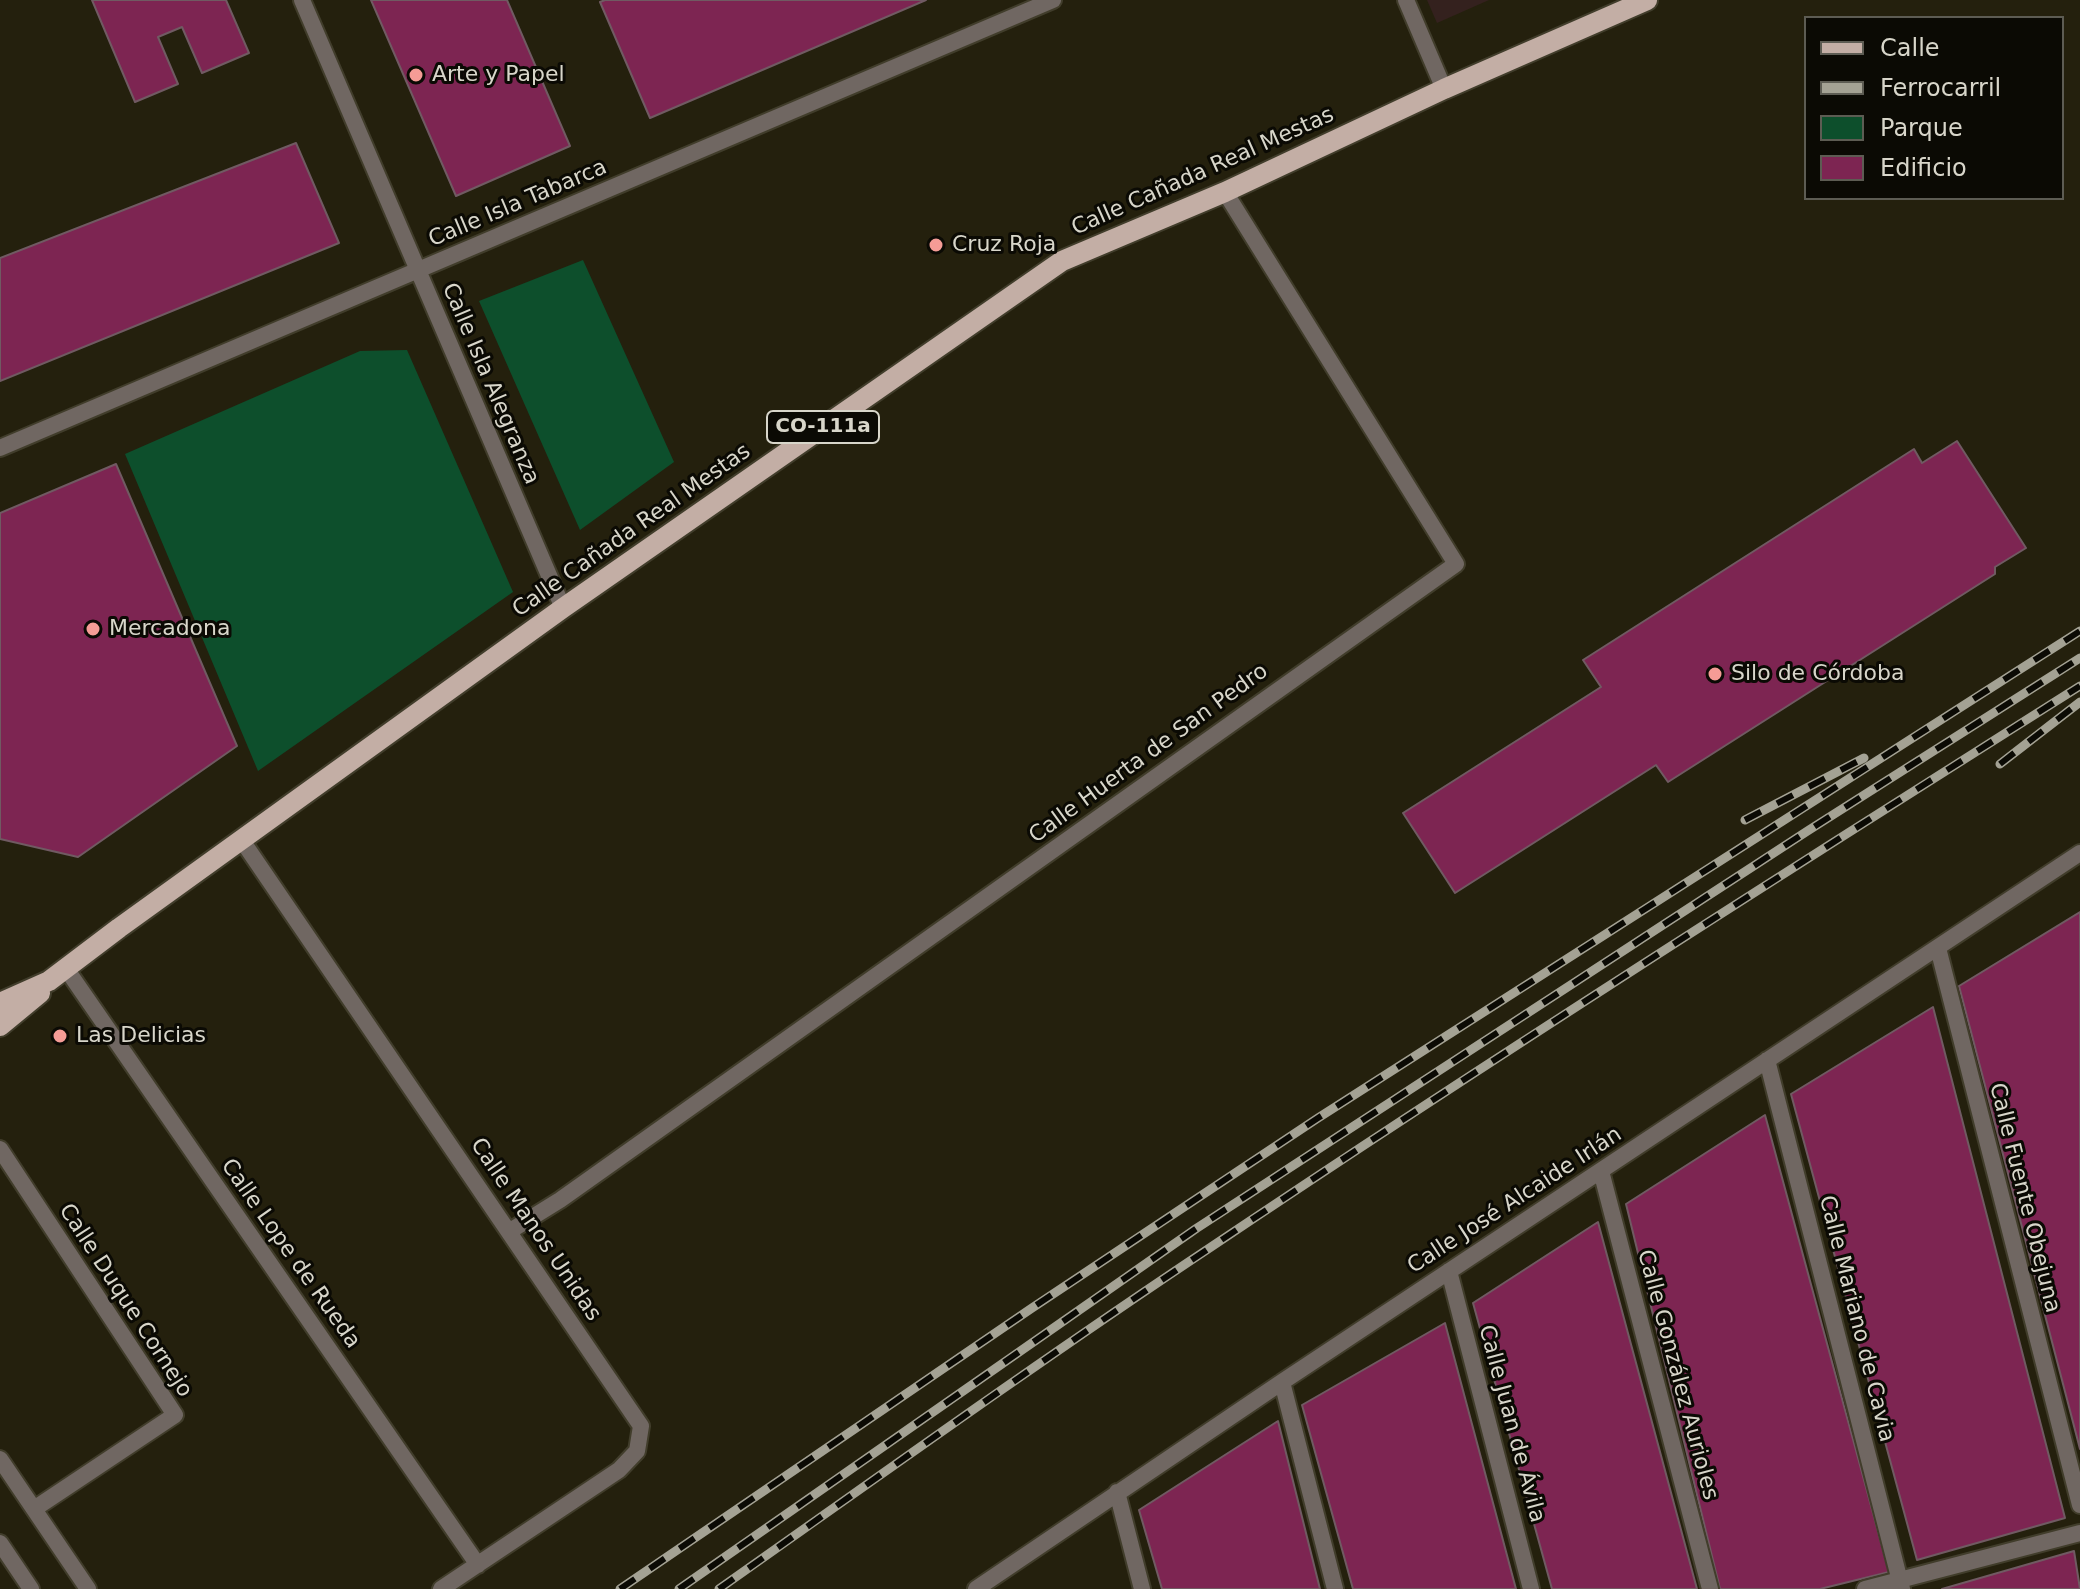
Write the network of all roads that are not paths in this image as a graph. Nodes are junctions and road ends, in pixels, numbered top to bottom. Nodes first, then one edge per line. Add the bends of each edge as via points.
1 (302, 0) edge
2 (1053, 0) edge
3 (1406, 0) edge
4 (1647, 0) edge
5 (1444, 89) junction
6 (1225, 192) junction
7 (417, 271) junction
8 (0, 448) edge
9 (563, 608) junction
10 (241, 839) junction
11 (2080, 853) edge
12 (1938, 948) junction
13 (65, 967) junction
14 (0, 1003) edge
15 (0, 1026) edge
16 (1767, 1060) junction
17 (0, 1149) edge
18 (1601, 1171) junction
19 (510, 1231) junction
20 (1449, 1271) junction
21 (1282, 1382) junction
22 (0, 1459) edge
23 (1117, 1492) junction
24 (2080, 1505) edge
25 (34, 1509) junction
26 (2080, 1533) edge
27 (0, 1543) edge
28 (478, 1565) junction
29 (1901, 1584) edge
30 (31, 1589) edge
31 (88, 1589) edge
32 (441, 1589) edge
33 (976, 1589) edge
34 (1142, 1589) edge
35 (1335, 1589) edge
36 (1531, 1589) edge
37 (1710, 1589) edge
38 (1865, 1589) edge

1 - 7 street, Calle Isla Alegranza
2 - 7 street, Calle Isla Tabarca
3 - 5 street
4 - 5 main road, Calle Cañada Real Mestas / CO-111a
5 - 6 main road, Calle Cañada Real Mestas / CO-111a
6 - 9 main road, Calle Cañada Real Mestas / CO-111a via 1062,261
6 - 19 street, Calle Huerta de San Pedro via 1456,564
7 - 8 street, Calle Isla Tabarca
7 - 9 street, Calle Isla Alegranza
9 - 10 main road, Calle Cañada Real Mestas / CO-111a
10 - 13 main road, Calle Cañada Real Mestas / CO-111a
10 - 19 street, Calle Manos Unidas
11 - 12 street, Calle José Alcaide Irlán
12 - 16 street, Calle José Alcaide Irlán
12 - 24 street, Calle Fuente Obejuna
13 - 14 main road, Calle Cañada Real Mestas via 49,981
13 - 15 main road, Calle Cañada Real Mestas
13 - 28 street, Calle Lope de Rueda
16 - 18 street, Calle José Alcaide Irlán
16 - 29 street, Calle Mariano de Cavia
17 - 25 street, Calle Duque Cornejo via 175,1415
18 - 20 street, Calle José Alcaide Irlán
18 - 37 street, Calle González Aurioles
19 - 28 street, Calle Manos Unidas via 641,1426 637,1451 619,1470
20 - 21 street, Calle José Alcaide Irlán
20 - 36 street, Calle Juan de Ávila
21 - 23 street, Calle José Alcaide Irlán
21 - 35 street
22 - 25 street
23 - 33 street, Calle José Alcaide Irlán
23 - 34 street
25 - 31 street
26 - 29 street
27 - 30 street
28 - 32 street, Calle Manos Unidas
29 - 38 street

